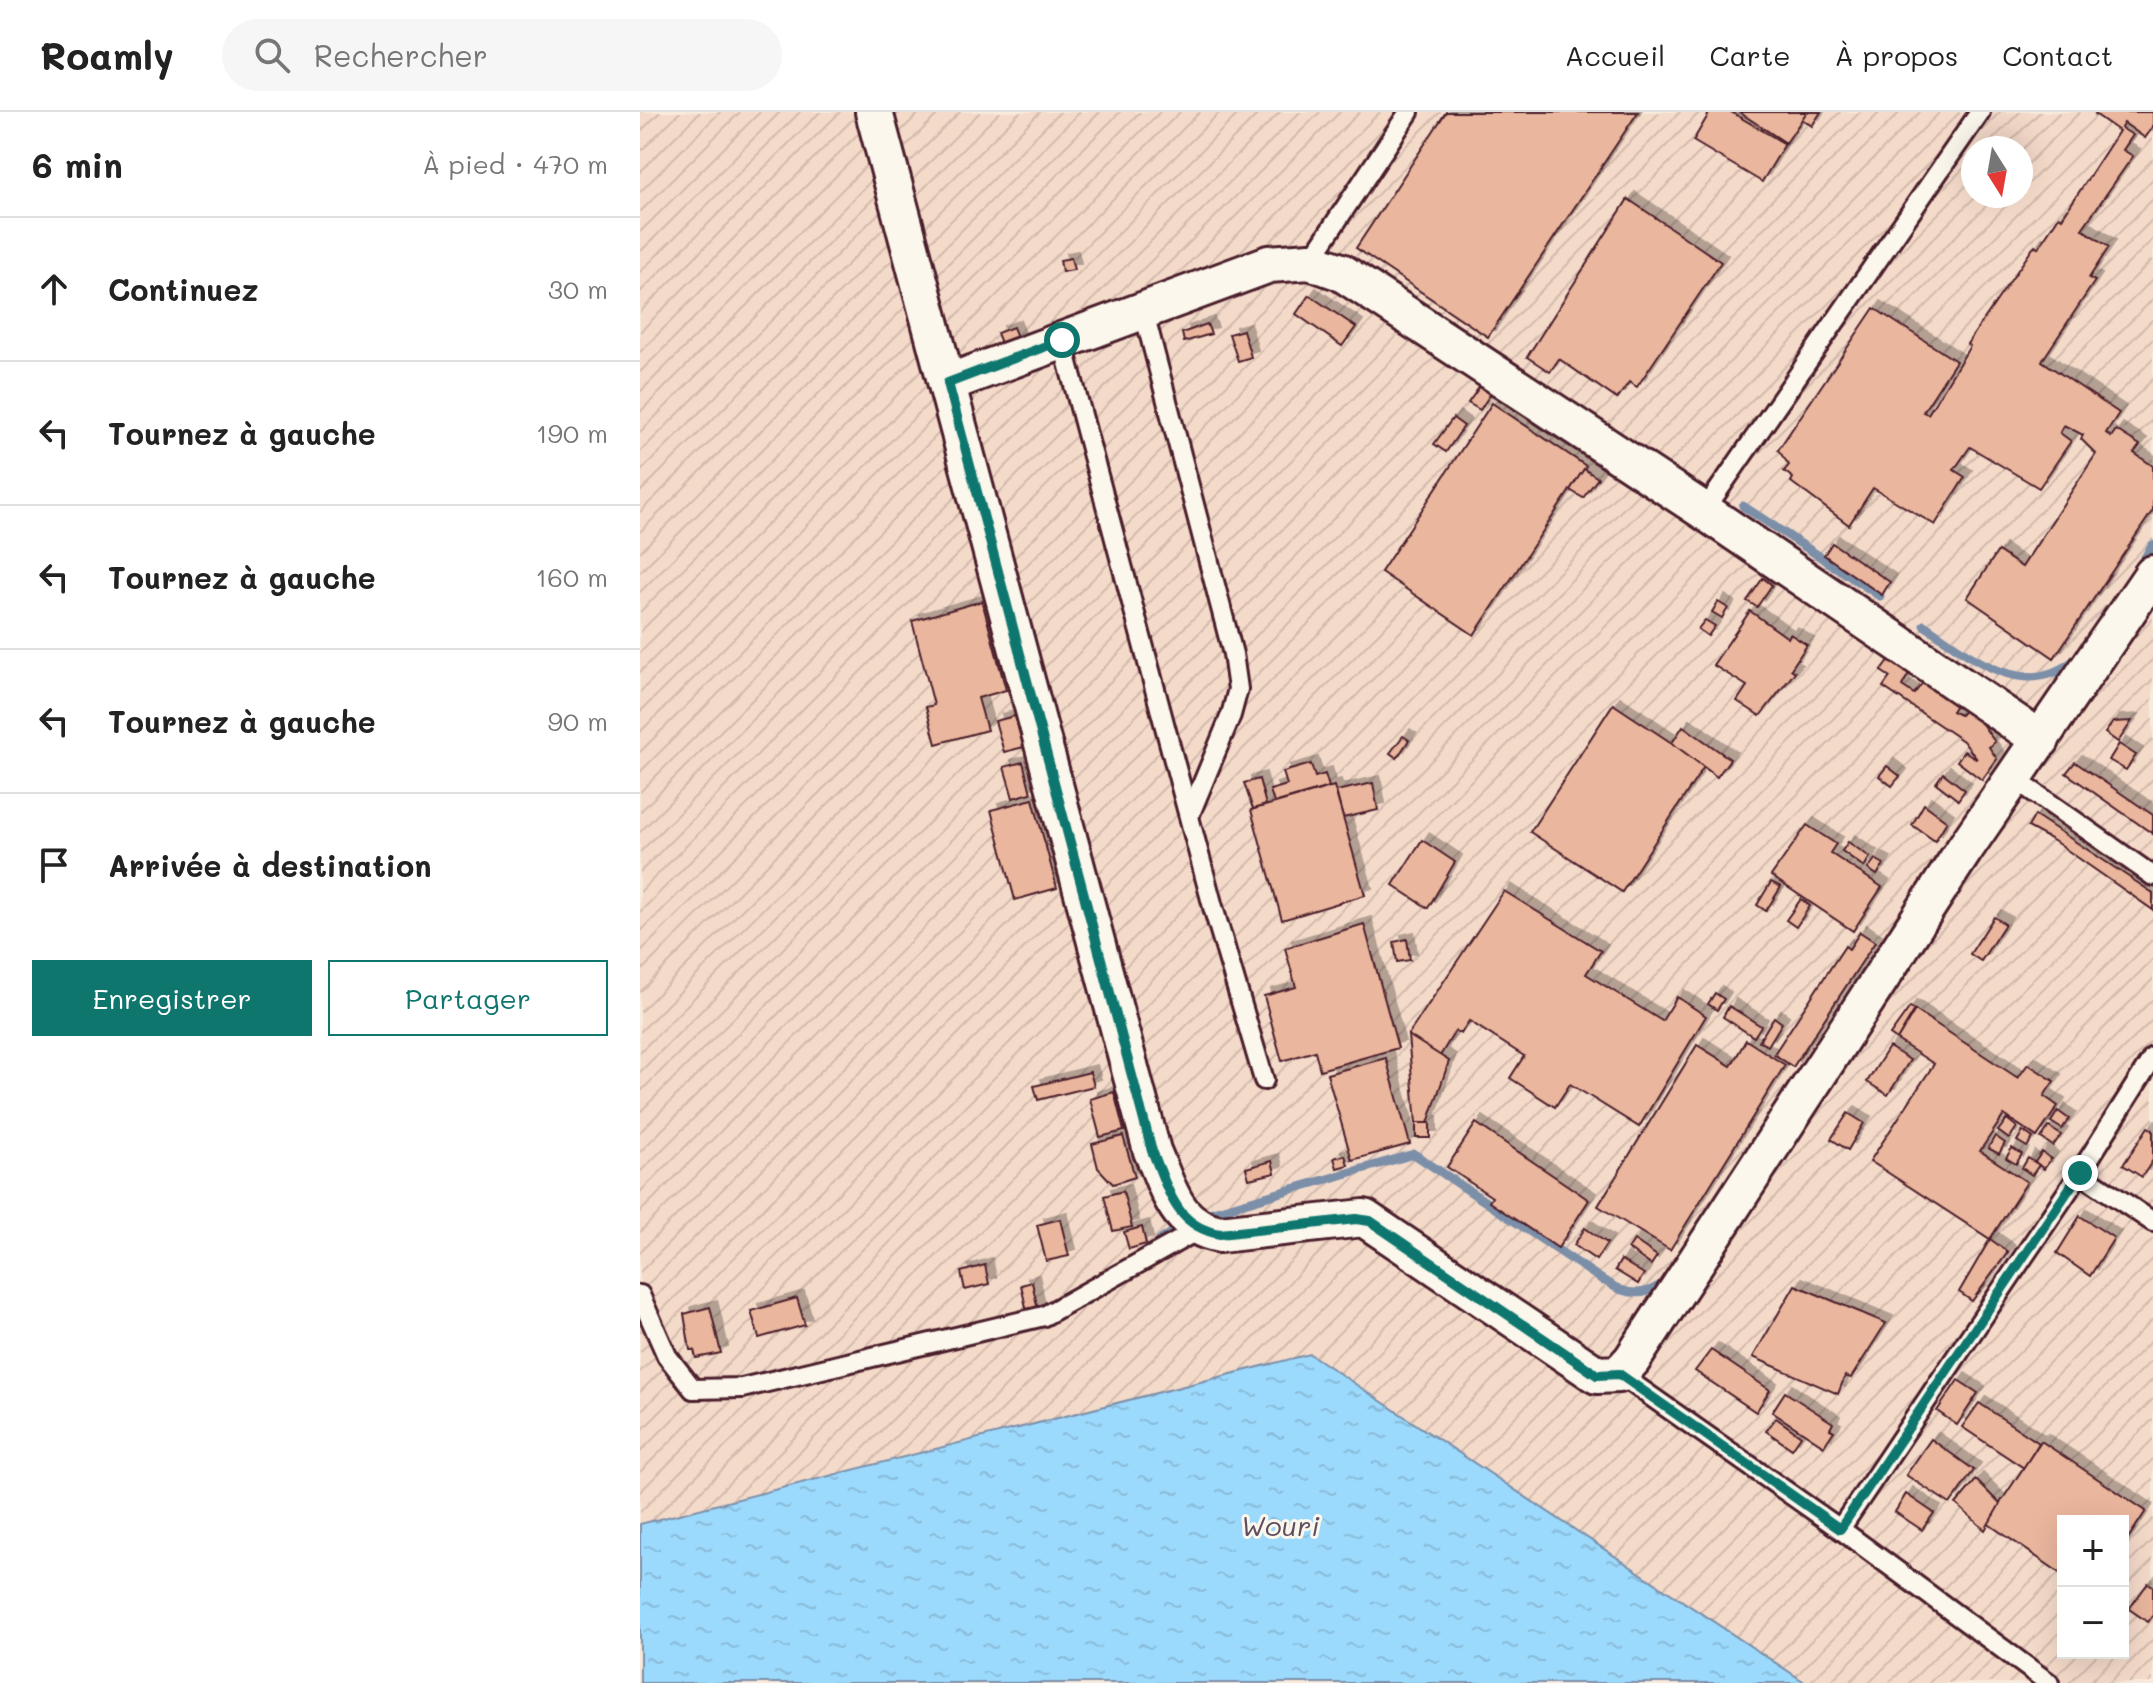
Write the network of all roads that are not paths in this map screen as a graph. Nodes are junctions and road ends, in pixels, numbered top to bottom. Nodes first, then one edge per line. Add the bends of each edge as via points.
1 (874, 112) edge
2 (1409, 112) edge
3 (1980, 112) edge
4 (1310, 261) junction
5 (1143, 309) junction
6 (1062, 340) junction
7 (948, 383) junction
8 (1704, 511) junction
9 (2153, 574) edge
10 (2041, 740) junction
11 (2015, 779) junction
12 (1190, 814) junction
13 (2153, 876) edge
14 (2153, 1057) edge
15 (1264, 1080) dead end
16 (2080, 1173) junction
17 (2153, 1222) edge
18 (1198, 1230) junction
19 (640, 1295) edge
20 (1619, 1374) junction
21 (1840, 1529) junction
22 (2049, 1683) edge

1 - 7 street
2 - 4 lane
3 - 8 lane
4 - 5 street via 1269,264
4 - 8 street via 1341,272
5 - 6 street
5 - 12 lane via 1238,689
6 - 7 street
6 - 12 lane
7 - 18 street via 1152,1151 1181,1215
8 - 10 street
9 - 10 street
10 - 11 street
11 - 13 lane
11 - 20 street
12 - 15 lane
14 - 16 lane
16 - 17 lane
16 - 21 lane
18 - 19 lane via 1044,1316 742,1388 693,1389 667,1356
18 - 20 street via 1220,1234 1364,1218 1597,1375
20 - 21 lane
21 - 22 lane

